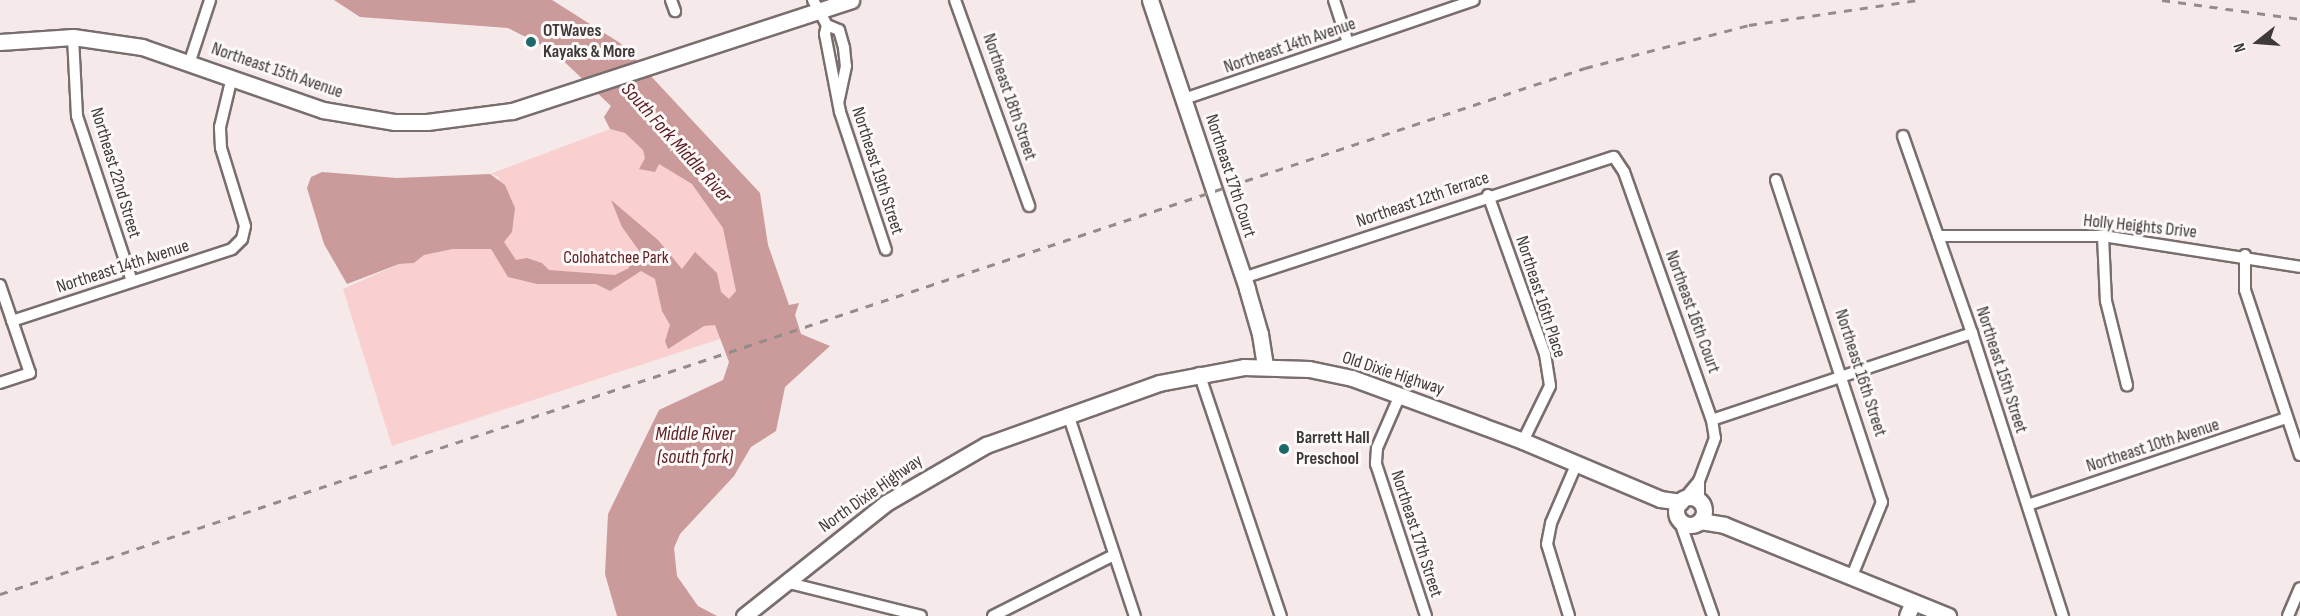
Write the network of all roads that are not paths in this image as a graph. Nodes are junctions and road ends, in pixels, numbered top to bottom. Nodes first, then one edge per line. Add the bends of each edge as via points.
1 (210, 0) edge
2 (671, 0) edge
3 (850, 0) edge
4 (955, 0) edge
5 (1150, 0) edge
6 (1334, 0) edge
7 (1474, 0) edge
8 (816, 5) edge
9 (675, 11) dead end
10 (74, 37) junction
11 (0, 42) edge
12 (1348, 43) junction
13 (190, 61) junction
14 (232, 77) junction
15 (1184, 99) junction
16 (1903, 135) dead end
17 (1614, 157) joint
18 (1776, 180) dead end
19 (1488, 195) junction
20 (1029, 206) dead end
21 (1938, 236) junction
22 (2103, 236) junction
23 (886, 250) dead end
24 (2245, 255) junction
25 (2300, 267) edge
26 (1243, 278) junction
27 (132, 280) junction
28 (0, 285) edge
29 (12, 321) junction
30 (1972, 333) junction
31 (1265, 366) junction
32 (1199, 373) junction
33 (1841, 375) junction
34 (0, 383) edge
35 (2127, 385) dead end
36 (1400, 395) junction
37 (1068, 414) junction
38 (2287, 418) junction
39 (1712, 420) junction
40 (1523, 441) junction
41 (2300, 455) edge
42 (1577, 463) junction
43 (1699, 481) junction
44 (2028, 505) junction
45 (1690, 511) junction
46 (1114, 555) junction
47 (1852, 576) junction
48 (785, 582) junction
49 (2300, 588) edge
50 (1910, 609) edge
51 (744, 616) edge
52 (921, 616) edge
53 (993, 616) edge
54 (1135, 616) edge
55 (1281, 616) edge
56 (1426, 616) edge
57 (1569, 616) edge
58 (1713, 616) edge
59 (1948, 616) edge
60 (2063, 616) edge
61 (2288, 616) edge

1 - 13 street
2 - 9 street
3 - 8 street, Northeast 15th Avenue
4 - 20 street, Northeast 18th Street
5 - 15 street, Northeast 17th Court
6 - 12 street
7 - 12 street, Northeast 14th Avenue
8 - 14 street, Northeast 15th Avenue via 655,65 481,117 394,122 323,110
8 - 23 street, Northeast 19th Street via 827,25 839,30 846,66 838,100
10 - 11 street, Northeast 15th Avenue
10 - 13 street, Northeast 15th Avenue via 142,47
10 - 27 street, Northeast 22nd Street via 77,116
12 - 15 street, Northeast 14th Avenue
13 - 14 street, Northeast 15th Avenue
14 - 27 street, Northeast 14th Avenue via 220,127 221,148 245,226 242,239 232,249
15 - 26 street, Northeast 17th Court
16 - 21 street, Northeast 15th Street
17 - 19 street, Northeast 12th Terrace
17 - 39 street, Northeast 16th Court via 1624,172
18 - 33 street, Northeast 16th Street
19 - 26 street, Northeast 12th Terrace
19 - 40 street, Northeast 16th Place via 1545,354 1550,386
21 - 22 street, Holly Heights Drive
21 - 30 street, Northeast 15th Street
22 - 24 street, Holly Heights Drive
22 - 35 street via 2106,301
24 - 25 street, Holly Heights Drive
24 - 38 street via 2245,290
26 - 31 street, Northeast 17th Court
27 - 29 street, Northeast 14th Avenue
28 - 29 street
29 - 34 street via 30,373
30 - 33 street
30 - 44 street, Northeast 15th Street
31 - 32 street, Old Dixie Highway
31 - 36 street, Old Dixie Highway via 1352,378
32 - 37 street, Old Dixie Highway
32 - 55 street
33 - 39 street
33 - 47 street, Northeast 16th Street via 1882,502
36 - 40 street, Old Dixie Highway
36 - 56 street, Northeast 17th Street via 1377,448 1376,464
37 - 46 street
37 - 48 street, North Dixie Highway via 986,445 933,473 886,503
38 - 41 street
38 - 44 street, Northeast 10th Avenue
39 - 43 street, Northeast 16th Court via 1715,438
40 - 42 street, Old Dixie Highway
42 - 45 street, Old Dixie Highway
42 - 57 street via 1551,523 1547,544
43 - 45 street, Northeast 16th Court
43 - 45 street, Northeast 16th Court
44 - 60 street, Northeast 15th Street
45 - 47 street, Old Dixie Highway
45 - 58 street, Northeast 16th Court via 1690,547
46 - 53 street
46 - 54 street
47 - 50 street
48 - 51 street, North Dixie Highway
48 - 52 street
49 - 61 street
50 - 59 street

